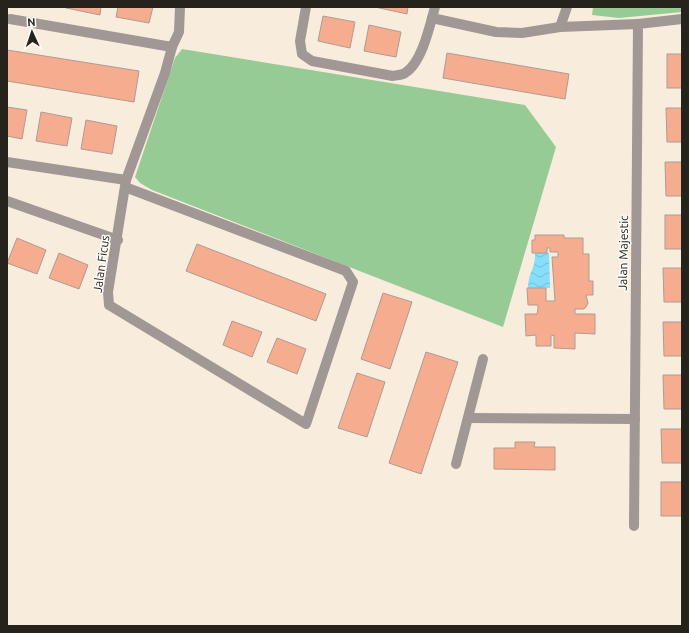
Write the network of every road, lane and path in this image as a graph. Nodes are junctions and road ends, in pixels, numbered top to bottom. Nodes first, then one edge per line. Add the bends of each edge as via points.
1 (180, 7) edge
2 (306, 7) edge
3 (435, 7) edge
4 (567, 7) edge
5 (432, 18) junction
6 (10, 19) dead end
7 (682, 19) edge
8 (638, 24) junction
9 (560, 27) junction
10 (172, 48) junction
11 (7, 162) edge
12 (125, 183) junction
13 (7, 201) edge
14 (118, 240) junction
15 (483, 360) dead end
16 (468, 418) junction
17 (635, 419) junction
18 (456, 464) dead end
19 (634, 526) dead end

1 - 10 street, Jalan Ficus via 179,32
2 - 5 street via 300,41 302,54 312,61 393,76 404,74 412,68
3 - 5 street
4 - 9 street
5 - 9 street via 496,32 522,33
6 - 10 street
7 - 8 street
8 - 9 street
8 - 17 street, Jalan Majestic
10 - 12 street, Jalan Ficus
11 - 12 street
12 - 14 street, Jalan Ficus
12 - 14 street, Jalan Ficus via 351,275 353,282 306,424 109,305 108,292
13 - 14 street
15 - 16 street
16 - 17 street
16 - 18 street
17 - 19 street, Jalan Majestic

